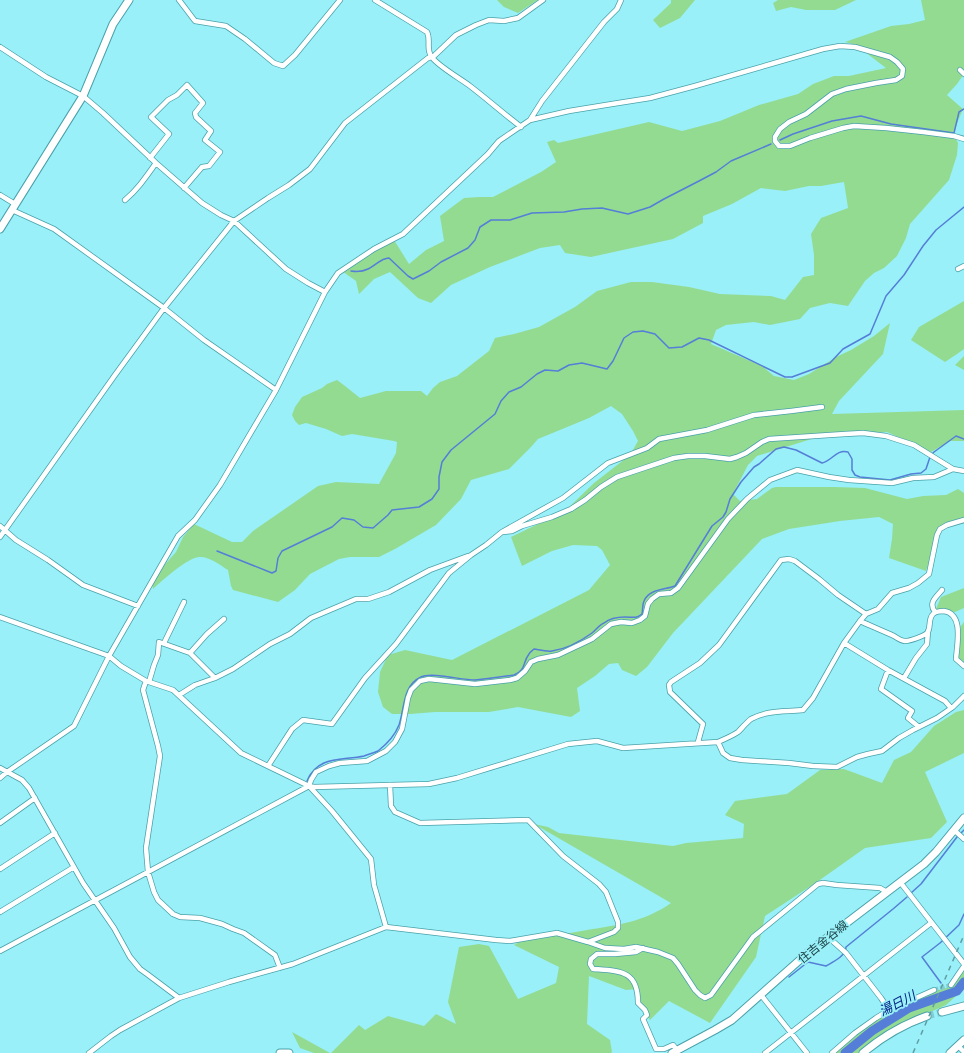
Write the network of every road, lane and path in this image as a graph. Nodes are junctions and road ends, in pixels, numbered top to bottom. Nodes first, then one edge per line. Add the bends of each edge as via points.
1 (128, 0) edge
2 (179, 0) edge
3 (340, 0) edge
4 (375, 0) edge
5 (543, 0) edge
6 (621, 0) edge
7 (0, 47) edge
8 (432, 57) junction
9 (84, 96) junction
10 (530, 120) junction
11 (521, 127) junction
12 (964, 139) edge
13 (150, 158) junction
14 (156, 164) junction
15 (184, 188) junction
16 (0, 195) edge
17 (125, 200) dead end
18 (14, 207) junction
19 (234, 221) junction
20 (0, 229) edge
21 (964, 266) edge
22 (958, 269) dead end
23 (325, 292) junction
24 (164, 308) junction
25 (276, 390) junction
26 (822, 407) dead end
27 (953, 469) junction
28 (964, 471) edge
29 (964, 520) edge
30 (0, 526) edge
31 (5, 530) junction
32 (502, 532) junction
33 (0, 537) edge
34 (470, 555) junction
35 (942, 590) dead end
36 (184, 602) dead end
37 (138, 606) junction
38 (935, 612) junction
39 (866, 614) junction
40 (0, 617) edge
41 (224, 619) dead end
42 (860, 621) junction
43 (928, 631) junction
44 (844, 643) junction
45 (164, 644) junction
46 (190, 654) junction
47 (109, 656) junction
48 (964, 666) edge
49 (888, 670) junction
50 (215, 678) junction
51 (904, 678) junction
52 (148, 681) junction
53 (179, 695) junction
54 (964, 696) edge
55 (951, 708) junction
56 (920, 727) junction
57 (698, 742) junction
58 (718, 742) junction
59 (268, 766) junction
60 (0, 768) edge
61 (7, 772) junction
62 (0, 778) edge
63 (390, 785) junction
64 (309, 786) junction
65 (34, 798) junction
66 (964, 818) edge
67 (0, 823) edge
68 (55, 833) junction
69 (959, 835) edge
70 (74, 867) junction
71 (0, 869) edge
72 (148, 872) junction
73 (900, 882) junction
74 (887, 892) junction
75 (95, 900) junction
76 (0, 912) edge
77 (931, 922) junction
78 (386, 927) junction
79 (828, 937) junction
80 (588, 942) junction
81 (642, 948) junction
82 (0, 951) edge
83 (964, 965) edge
84 (280, 968) junction
85 (863, 976) junction
86 (951, 985) tunnel mouth
87 (934, 990) tunnel mouth
88 (761, 994) junction
89 (179, 998) junction
90 (964, 1006) edge
91 (889, 1010) junction
92 (942, 1012) tunnel mouth
93 (927, 1016) tunnel mouth
94 (791, 1033) junction
95 (964, 1040) edge
96 (958, 1046) junction
97 (675, 1052) edge
98 (964, 1052) edge
99 (89, 1053) edge
100 (280, 1053) edge
101 (289, 1053) edge
102 (765, 1053) edge
103 (807, 1053) edge
104 (832, 1053) edge
105 (863, 1053) edge
106 (950, 1053) edge

1 - 9 main road via 113,24
2 - 3 street via 195,21 226,26 274,63 283,66
4 - 8 street via 427,32
5 - 8 street via 518,18 504,21 489,20 456,35
6 - 10 street via 617,9 542,101
7 - 9 street via 46,77
8 - 11 street
8 - 19 street via 345,123 310,169
9 - 13 street
9 - 18 main road
10 - 11 street
10 - 12 street via 650,98 840,46 855,47 890,57 903,69 902,76 896,80 832,94 806,114 780,129 774,137 779,146 790,146 854,126 923,132
11 - 23 street via 499,141 403,234 338,272
13 - 14 street
13 - 15 street via 169,134 151,117 187,85 203,103 195,113 211,131 205,140 220,152 209,166 202,167
14 - 15 street
14 - 17 street via 143,183
15 - 19 street via 221,215
16 - 18 street
18 - 20 main road
18 - 24 street via 54,229
19 - 23 street via 286,269
19 - 24 street
21 - 22 street
23 - 25 street
24 - 25 street
24 - 31 street
25 - 37 street via 220,485 195,520 178,536
26 - 32 street via 754,415 707,430 659,439 647,448 608,463 563,498
27 - 28 street
27 - 32 street via 914,445 886,436 863,433 769,440 730,459 705,456 674,458 618,477 571,509 512,531
27 - 64 street via 934,478 913,478 892,484 829,478 797,470 770,480 728,519 678,588 652,599 645,616 640,620 611,624 592,639 558,655 538,658 517,678 510,680 475,684 429,679 420,681 411,690 402,729 386,751 367,761 329,766 316,772
29 - 39 street via 940,529 929,574 909,588 892,593 878,608
30 - 31 street
31 - 33 street
31 - 37 street via 83,585
32 - 34 street
34 - 50 street via 430,570 389,592 368,599 356,599 311,618 234,669
34 - 59 street via 449,573 396,644 365,678 332,724 303,720 292,729
35 - 38 street via 932,605
36 - 45 street
37 - 47 street
38 - 43 street via 931,616
38 - 48 street via 951,612 956,617 959,631 956,658
39 - 42 street
39 - 57 street via 795,561 781,560 719,644 700,663 669,685 670,692 703,724
40 - 47 street
41 - 46 street
42 - 43 street via 905,641 925,635
42 - 44 street
43 - 51 street via 927,644
44 - 49 street
44 - 58 street via 813,698 803,710 760,715 749,720 738,732
45 - 46 street
45 - 52 street via 159,642 158,655
46 - 50 street
47 - 52 street
47 - 61 street via 74,726
49 - 51 street
49 - 56 street via 881,689 912,711 908,718
50 - 53 street via 195,685
51 - 55 street
52 - 53 street via 173,690
52 - 72 street via 143,690 160,756 146,848
53 - 59 street via 241,753
54 - 55 street
55 - 56 street
56 - 58 street via 882,751 857,757 837,767 730,758 723,753
57 - 58 street
57 - 63 street via 624,748 597,741 568,744 457,778 429,784
59 - 64 street
60 - 61 street
61 - 62 street
61 - 65 street via 22,780
63 - 64 street
63 - 80 street via 391,806 395,812 420,823 528,820 563,856 606,892 618,928
64 - 72 street
64 - 78 street via 371,860 374,885
65 - 67 street
65 - 68 street
66 - 69 main road, 住吉金谷線
68 - 70 street
68 - 71 street
69 - 73 main road, 住吉金谷線
70 - 75 street
70 - 76 street
72 - 75 street
72 - 84 street via 158,900 173,914 200,918 244,933 274,955
73 - 74 main road, 住吉金谷線
73 - 77 street
74 - 79 main road, 住吉金谷線
74 - 81 street via 880,888 818,884 753,937 711,995 705,998 695,990 673,958
75 - 82 street
75 - 89 street via 130,957 144,972
77 - 83 street
77 - 85 street
78 - 80 street via 510,941 557,933
78 - 84 street
79 - 85 street
79 - 88 main road, 住吉金谷線
80 - 81 street via 605,948
81 - 97 street via 636,952 597,954 591,959 590,964 593,969 622,973 633,981 637,989 638,1003 646,1010 647,1015 643,1019 656,1049 674,1045
83 - 86 street
84 - 89 street
85 - 91 street
85 - 94 street
87 - 91 street
88 - 94 street
88 - 97 main road, 住吉金谷線 via 732,1020
89 - 99 street via 120,1030
90 - 92 main road
91 - 104 street via 854,1033
93 - 105 main road via 893,1031
94 - 102 street
94 - 103 street
95 - 96 main road
96 - 98 street
96 - 106 main road
100 - 101 main road

